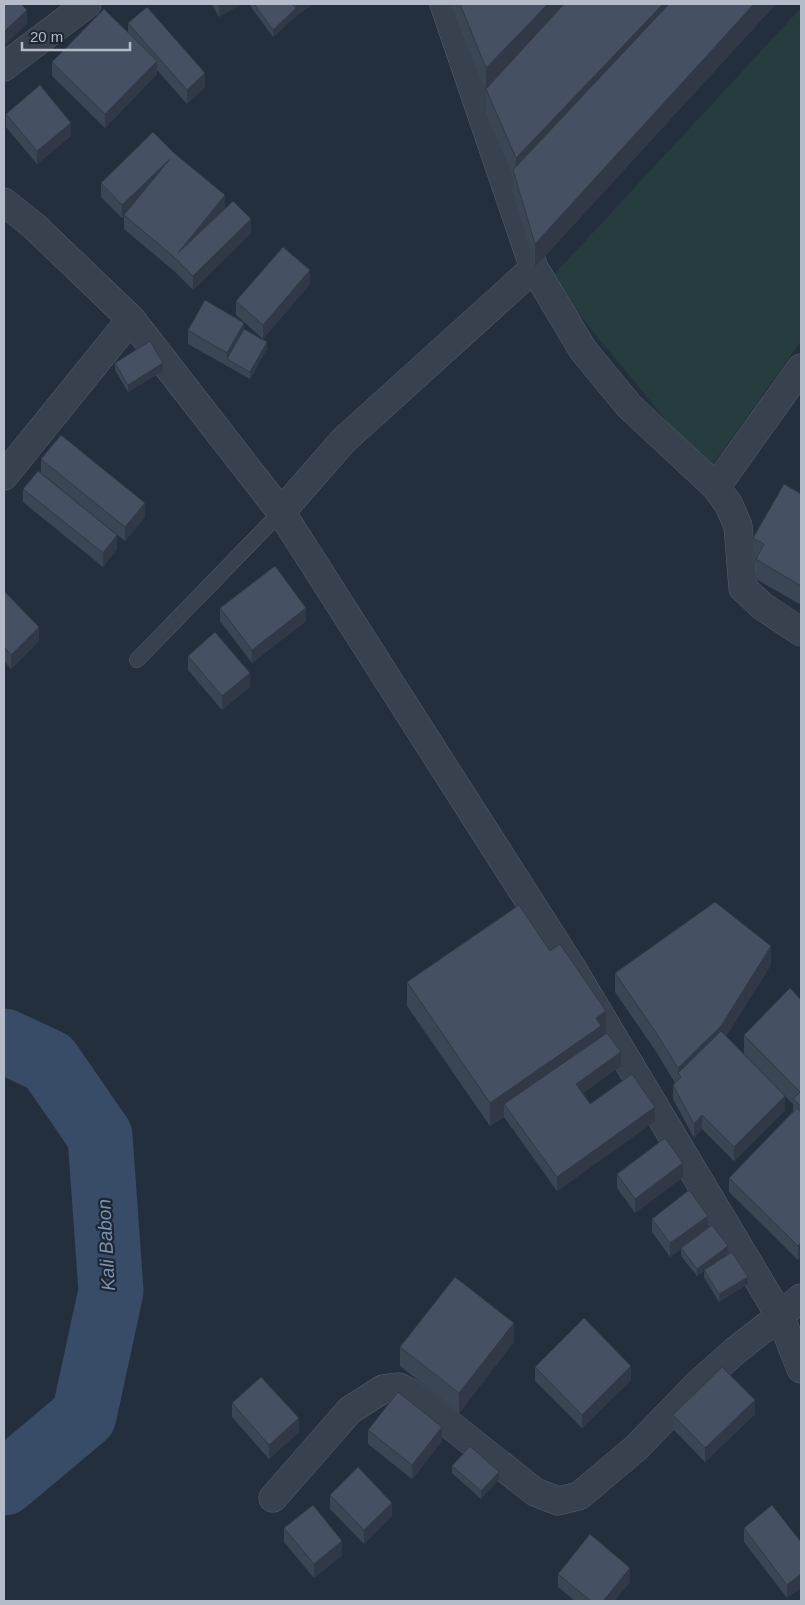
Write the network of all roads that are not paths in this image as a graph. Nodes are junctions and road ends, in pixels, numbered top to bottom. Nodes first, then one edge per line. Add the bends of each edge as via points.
1 (87, 4) edge
2 (444, 4) edge
3 (4, 67) edge
4 (4, 202) edge
5 (534, 268) junction
6 (131, 319) junction
7 (801, 368) edge
8 (4, 476) edge
9 (716, 487) junction
10 (281, 512) junction
11 (801, 632) edge
12 (137, 660) dead end
13 (801, 1298) edge
14 (780, 1316) junction
15 (801, 1369) edge
16 (274, 1498) dead end

1 - 3 street
2 - 5 street
4 - 6 street via 34,226
5 - 9 street via 583,350 629,406
5 - 10 street via 344,440
6 - 8 street
6 - 10 street
7 - 9 street
9 - 11 street via 738,526 743,588 762,606
10 - 12 lane
10 - 14 street via 570,965
13 - 14 street
14 - 15 street
14 - 16 street via 699,1383 636,1448 579,1496 558,1501 536,1492 410,1393 399,1388 383,1389 350,1410

